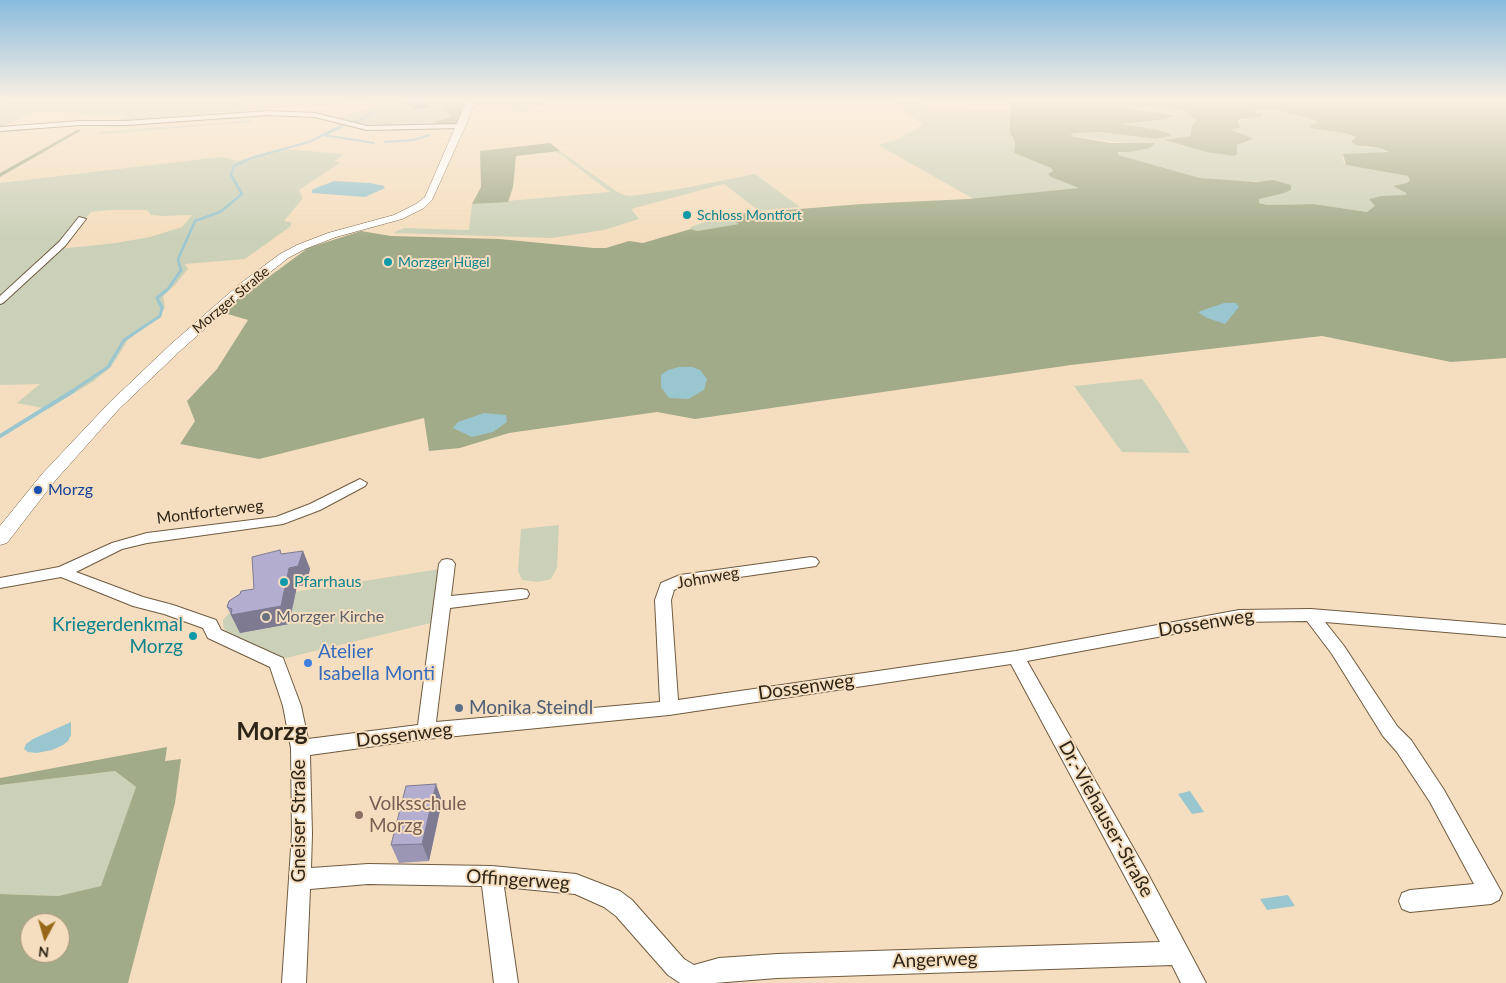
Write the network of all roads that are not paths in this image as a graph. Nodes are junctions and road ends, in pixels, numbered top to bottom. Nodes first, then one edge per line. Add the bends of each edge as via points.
1 (452, 146) edge
2 (82, 219) dead end
3 (0, 302) edge
4 (360, 483) dead end
5 (0, 539) edge
6 (812, 562) dead end
7 (447, 564) dead end
8 (62, 572) junction
9 (0, 583) edge
10 (521, 594) dead end
11 (442, 603) junction
12 (1311, 615) junction
13 (1506, 631) edge
14 (1016, 657) junction
15 (668, 708) junction
16 (426, 731) junction
17 (300, 748) junction
18 (492, 876) junction
19 (300, 879) junction
20 (1410, 901) dead end
21 (1178, 953) junction
22 (695, 980) edge
23 (294, 983) edge
24 (506, 983) edge
25 (1194, 983) edge

1 - 5 street, Morzger Straße via 432,193 422,204 398,217 301,247 244,286 114,406 48,478
2 - 3 street via 62,244
4 - 8 street, Montforterweg via 315,507 278,521 147,538 117,546
6 - 15 street, Johnweg via 680,580 667,587 663,600
7 - 11 street
8 - 9 street
8 - 17 street, Gneiser Straße via 139,602 210,624 214,634 277,663 292,706
10 - 11 street
11 - 16 street
12 - 13 street, Dossenweg
12 - 14 street, Dossenweg via 1239,616
12 - 20 street via 1437,796 1491,893
14 - 15 street, Dossenweg
14 - 21 street, Dr.-Viehauser-Straße
15 - 16 street, Dossenweg
16 - 17 street, Dossenweg
17 - 19 street, Gneiser Straße
18 - 19 street, Offingerweg via 368,874
18 - 22 street, Offingerweg via 576,884 612,899 624,908 676,967
18 - 24 street
19 - 23 street, Gneiser Straße
21 - 22 street, Angerweg via 777,966 719,970
21 - 25 street, Dr.-Viehauser-Straße

